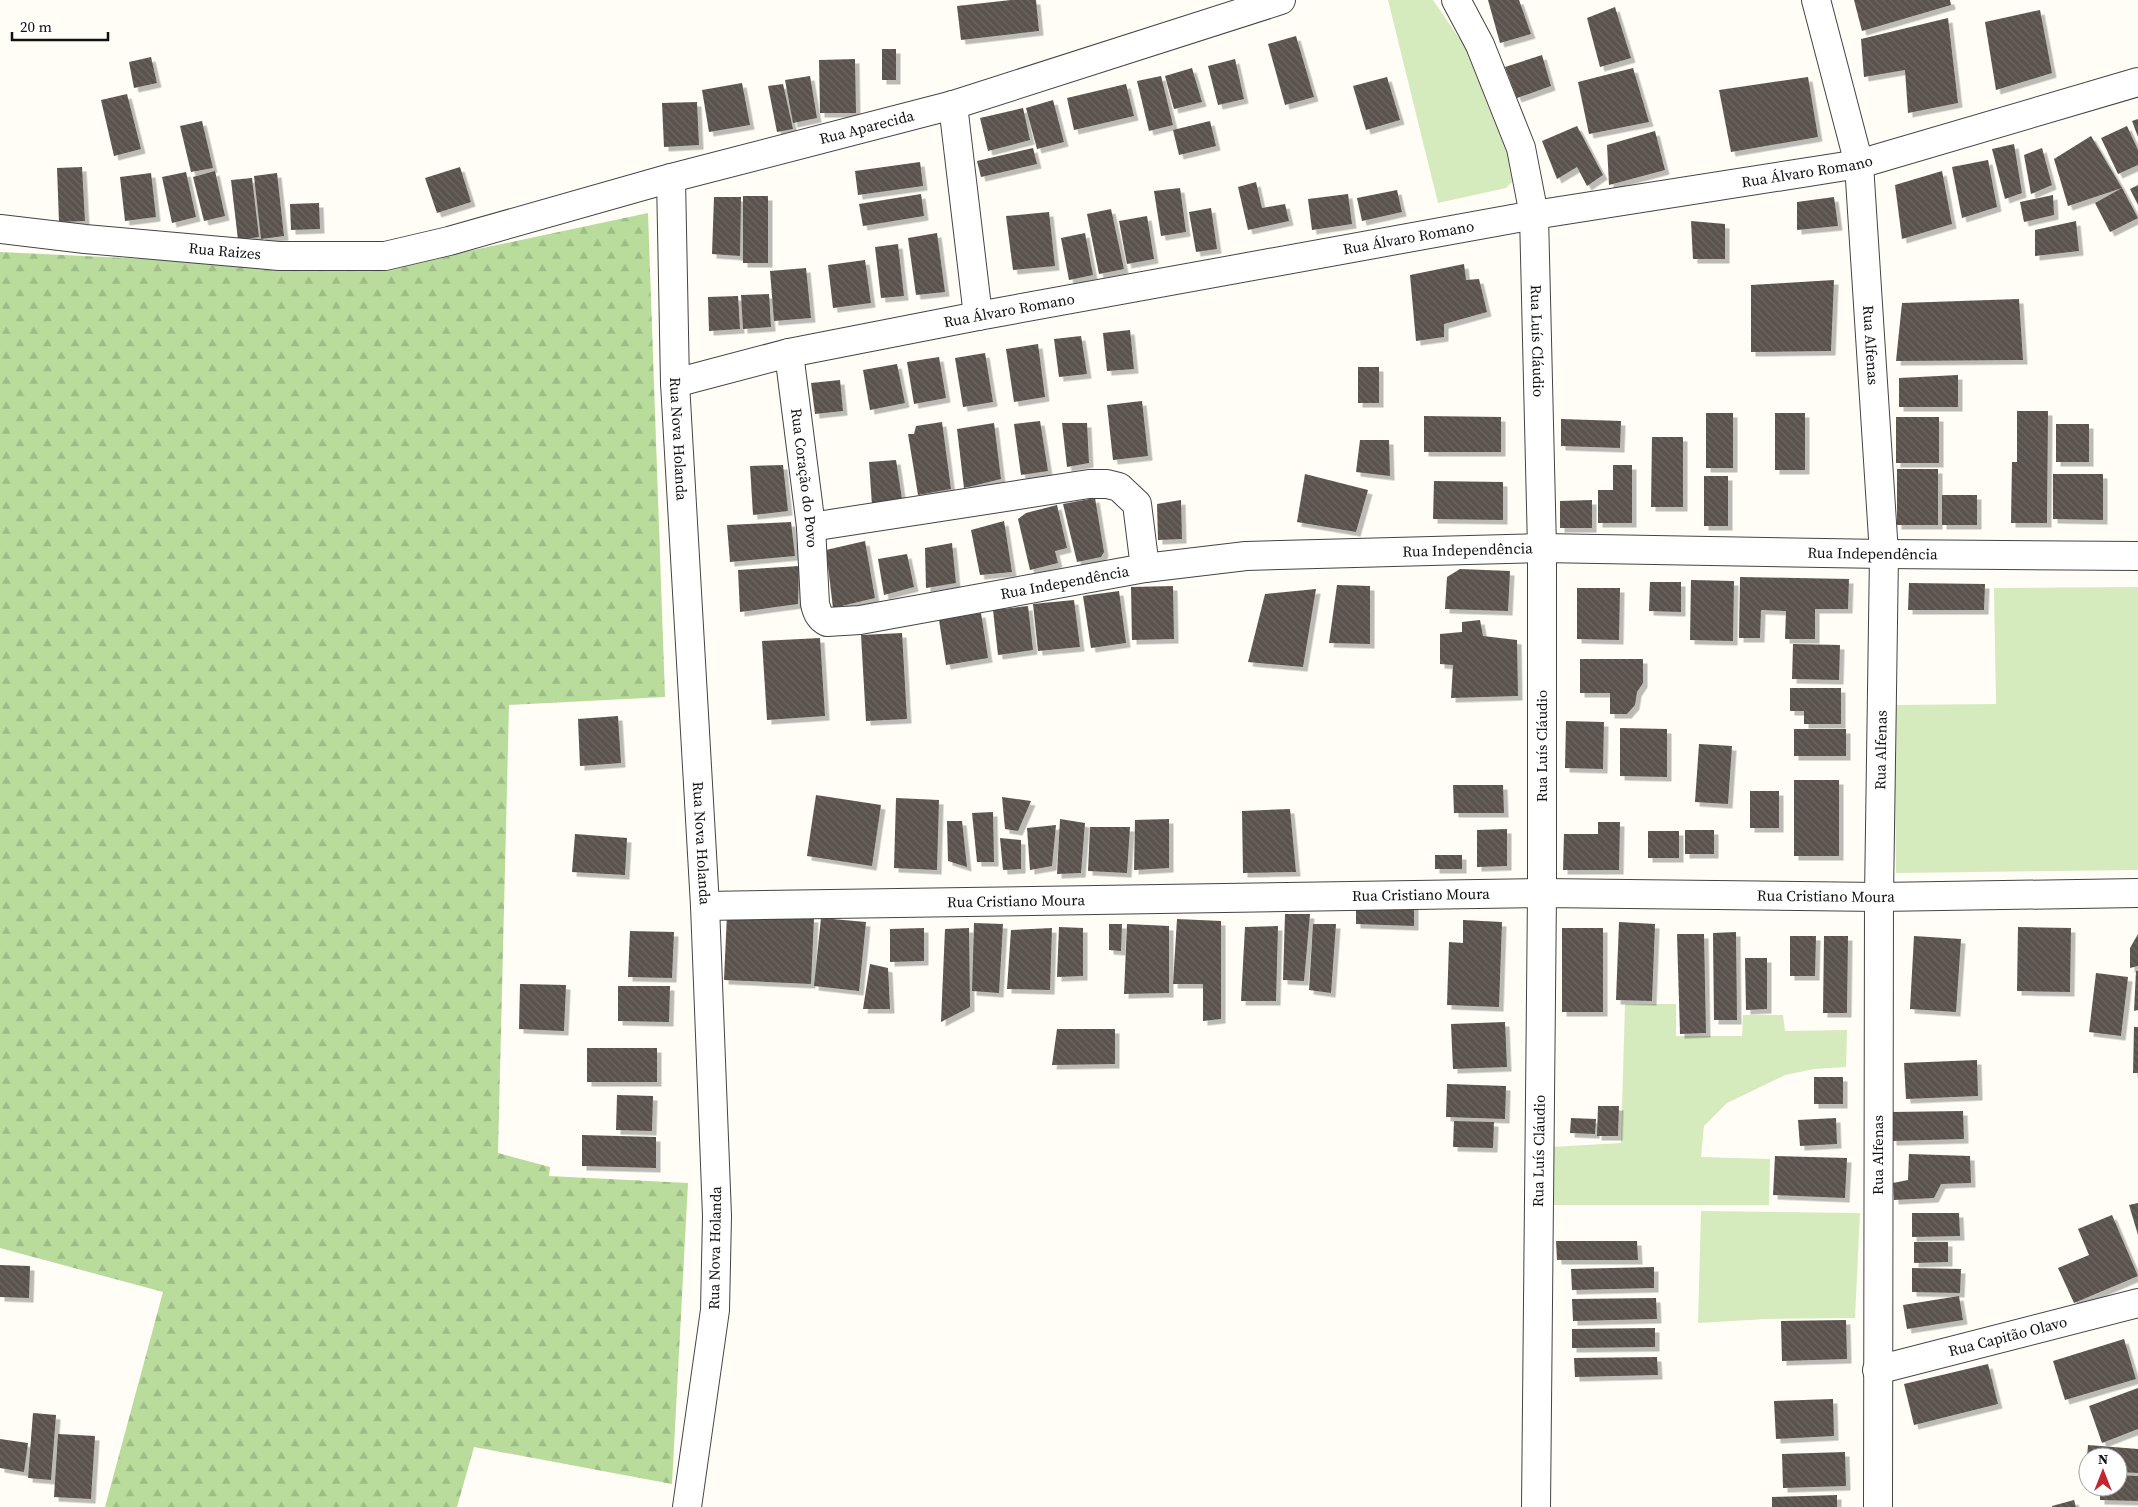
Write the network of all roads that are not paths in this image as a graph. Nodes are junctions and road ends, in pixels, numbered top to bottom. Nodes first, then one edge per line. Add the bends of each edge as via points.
1 (1456, 0) edge
2 (1816, 0) edge
3 (1261, 2) edge
4 (2138, 82) edge
5 (953, 105) junction
6 (1859, 164) junction
7 (672, 178) junction
8 (1534, 215) junction
9 (0, 229) edge
10 (450, 241) joint
11 (978, 316) junction
12 (789, 353) junction
13 (676, 382) junction
14 (811, 527) junction
15 (1542, 548) junction
16 (1884, 554) junction
17 (2138, 556) edge
18 (1145, 568) junction
19 (815, 604) joint
20 (1542, 893) junction
21 (2138, 893) edge
22 (1879, 898) junction
23 (705, 906) junction
24 (2136, 1308) edge
25 (1877, 1370) junction
26 (687, 1507) edge
27 (1536, 1507) edge
28 (1878, 1507) edge

1 - 8 street, Rua Luís Cláudio via 1480,45 1521,148
2 - 6 street, Rua Alfenas
3 - 5 street, Rua Aparecida
4 - 6 street, Rua Álvaro Romano
5 - 7 street, Rua Aparecida
5 - 11 street
6 - 8 street, Rua Álvaro Romano
6 - 16 street, Rua Alfenas
7 - 10 street, Rua Aparecida
7 - 13 street, Rua Nova Holanda
8 - 11 street, Rua Álvaro Romano
8 - 15 street, Rua Luís Cláudio
9 - 10 street, Rua Raizes via 279,256 385,256
11 - 12 street, Rua Álvaro Romano
12 - 13 street, Rua Álvaro Romano
12 - 14 street, Rua Coração do Povo
13 - 23 street, Rua Nova Holanda
14 - 18 street via 1088,484 1107,484 1120,487 1137,504
14 - 19 street, Rua Coração do Povo
15 - 16 street, Rua Independência
15 - 18 street, Rua Independência via 1246,556
15 - 20 street, Rua Luís Cláudio
16 - 17 street, Rua Independência
16 - 22 street, Rua Alfenas
18 - 19 street, Rua Independência via 860,620 827,622 817,613
20 - 22 street, Rua Cristiano Moura
20 - 23 street, Rua Cristiano Moura
20 - 27 street, Rua Luís Cláudio
21 - 22 street, Rua Cristiano Moura
22 - 25 street, Rua Alfenas
23 - 26 street, Rua Nova Holanda via 716,1216 715,1310
24 - 25 street, Rua Capitão Olavo
25 - 28 street, Rua Alfenas

